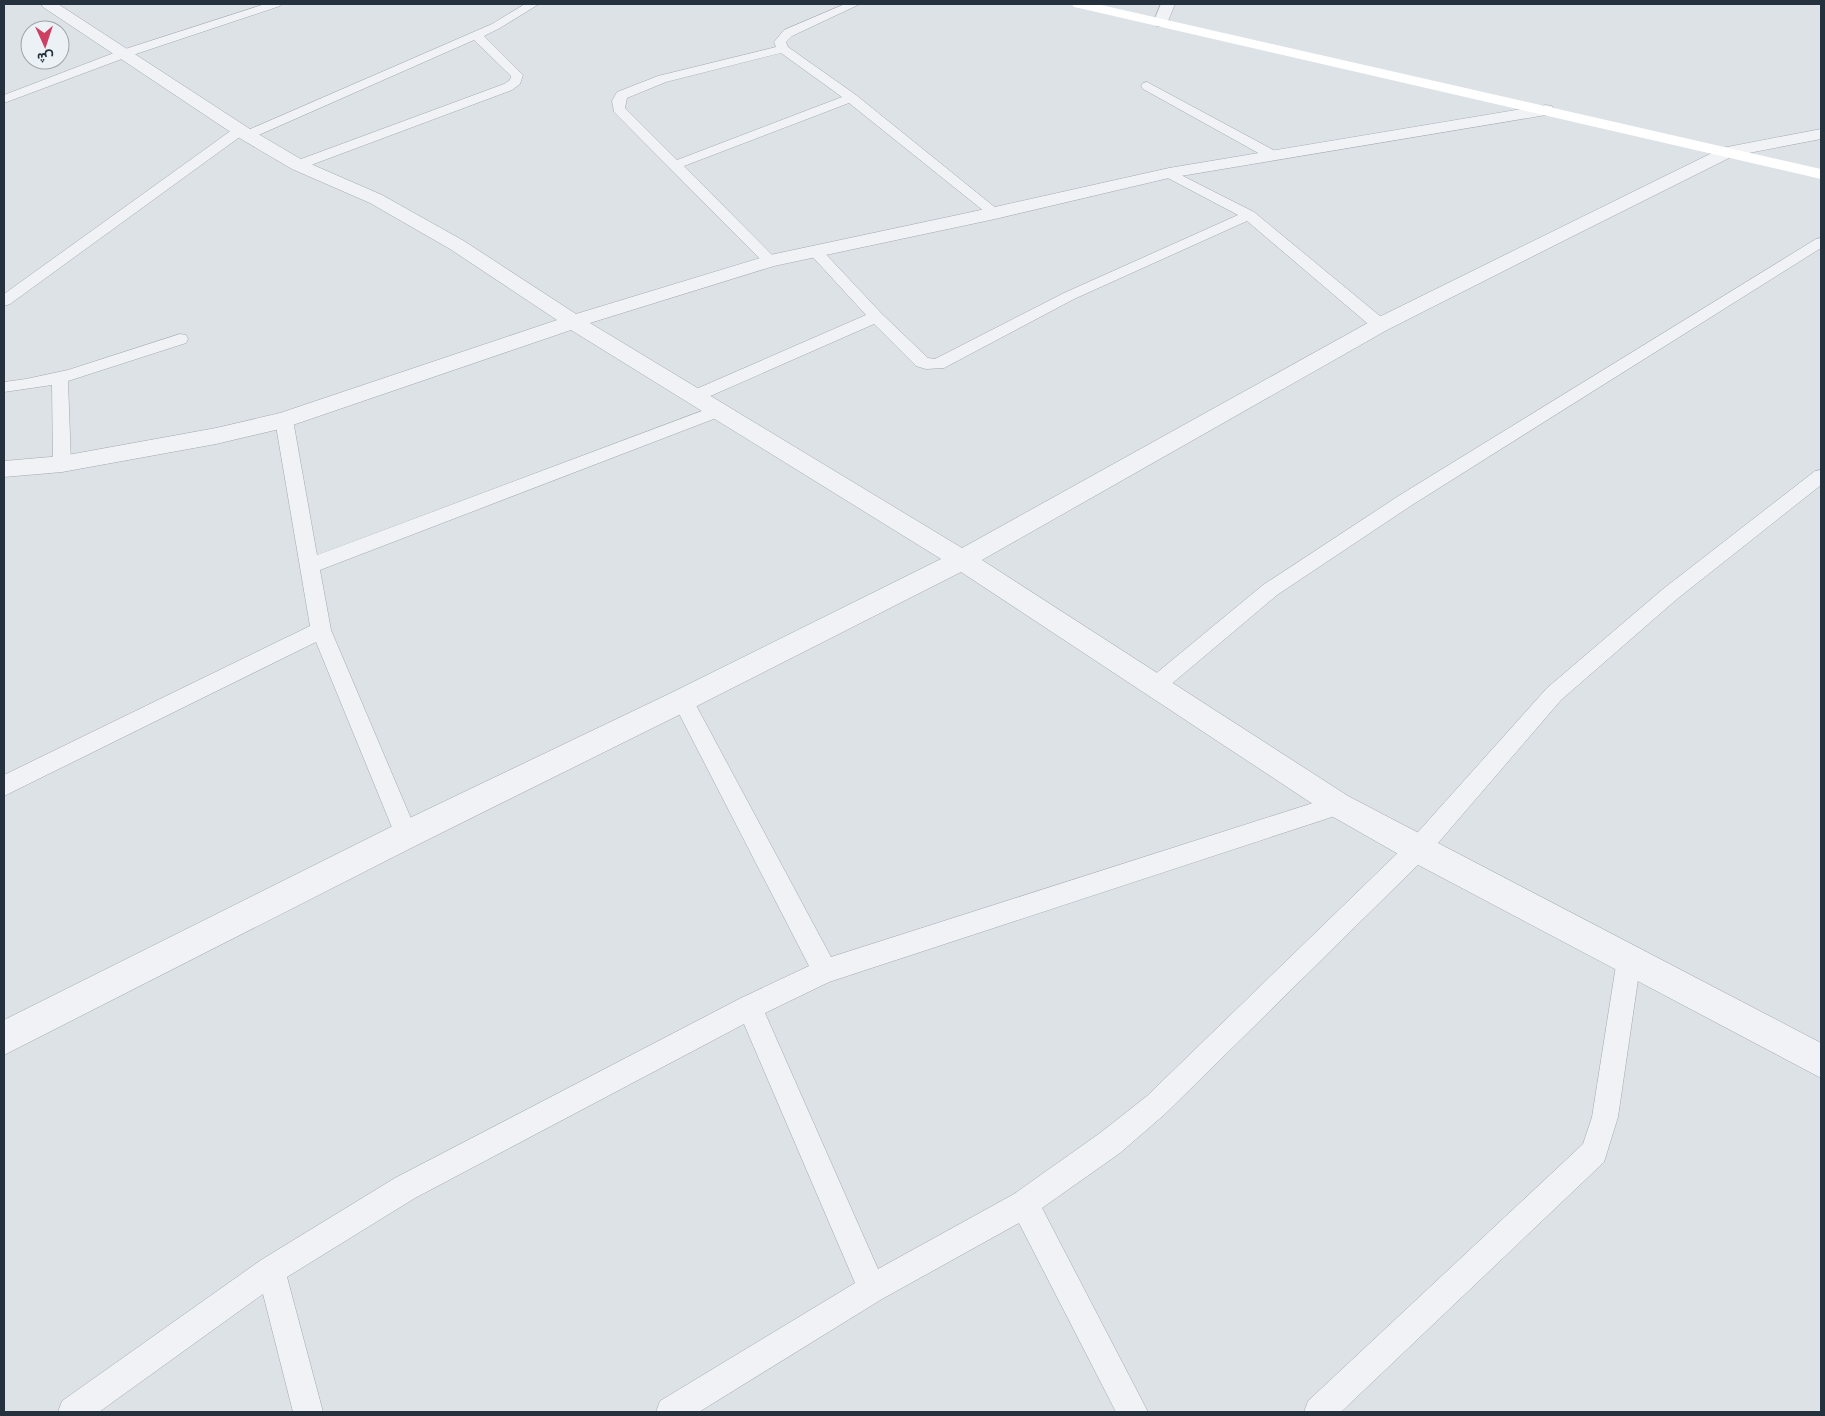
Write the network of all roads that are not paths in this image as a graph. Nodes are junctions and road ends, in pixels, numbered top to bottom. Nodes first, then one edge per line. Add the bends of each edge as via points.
1 (48, 4) edge
2 (276, 4) edge
3 (533, 4) edge
4 (854, 4) edge
5 (1079, 4) edge
6 (1168, 4) edge
7 (1161, 23) junction
8 (476, 35) junction
9 (783, 49) junction
10 (123, 54) junction
11 (1147, 86) dead end
12 (852, 98) junction
13 (4, 99) edge
14 (1546, 110) junction
15 (244, 132) junction
16 (1821, 134) edge
17 (1728, 152) junction
18 (1274, 156) junction
19 (298, 165) junction
20 (675, 165) junction
21 (1169, 173) junction
22 (1821, 174) edge
23 (995, 213) junction
24 (1249, 215) junction
25 (1821, 242) edge
26 (815, 251) junction
27 (770, 261) junction
28 (4, 302) edge
29 (876, 317) junction
30 (573, 322) junction
31 (1380, 325) junction
32 (180, 339) dead end
33 (60, 378) junction
34 (4, 387) edge
35 (693, 397) junction
36 (718, 411) junction
37 (284, 420) junction
38 (62, 464) junction
39 (4, 469) edge
40 (1821, 476) edge
41 (962, 560) junction
42 (310, 566) junction
43 (321, 630) junction
44 (1155, 686) junction
45 (683, 700) junction
46 (4, 786) edge
47 (1338, 805) junction
48 (406, 835) junction
49 (1418, 850) junction
50 (1629, 959) junction
51 (825, 971) junction
52 (750, 1007) junction
53 (4, 1038) edge
54 (1821, 1061) edge
55 (1024, 1204) junction
56 (271, 1270) junction
57 (872, 1289) junction
58 (73, 1412) edge
59 (308, 1412) edge
60 (671, 1412) edge
61 (1133, 1412) edge
62 (1319, 1412) edge

1 - 10 street
2 - 10 lane
3 - 8 lane
4 - 9 lane via 788,33 780,42
5 - 7 street
6 - 7 street
7 - 14 street
8 - 15 lane
8 - 19 lane via 517,75 516,81 508,87
9 - 12 lane
9 - 20 lane via 662,79 622,95 618,100 619,109
10 - 13 lane
10 - 15 street
11 - 18 lane
12 - 20 lane
12 - 23 lane
14 - 17 street
14 - 18 street
15 - 19 street
15 - 28 lane
16 - 17 street
17 - 22 street
17 - 31 street
18 - 21 street
19 - 30 street via 405,215 457,245
20 - 27 lane
21 - 23 street
21 - 24 lane
23 - 26 street
24 - 29 lane via 1069,296 938,364 922,362
24 - 31 lane
25 - 44 lane via 1406,500 1270,590
26 - 27 street
26 - 29 lane
27 - 30 street
29 - 35 lane
30 - 35 street
30 - 37 street
31 - 41 street
32 - 33 lane
33 - 34 lane via 30,386
33 - 38 lane
35 - 36 street
36 - 41 street
36 - 42 lane
37 - 38 street
37 - 42 lane
38 - 39 street
40 - 49 lane via 1670,594 1554,694
41 - 44 street
41 - 45 street
42 - 43 lane
43 - 46 lane
43 - 48 lane
44 - 47 street
45 - 48 street
45 - 51 lane
47 - 49 street
47 - 51 lane
48 - 53 street
49 - 50 street
49 - 55 lane via 1156,1105 1110,1143
50 - 54 street
50 - 62 lane via 1605,1117 1594,1152
51 - 52 lane
52 - 56 lane via 405,1188
52 - 57 lane
55 - 57 lane
55 - 61 lane
56 - 58 lane
56 - 59 lane
57 - 60 lane

